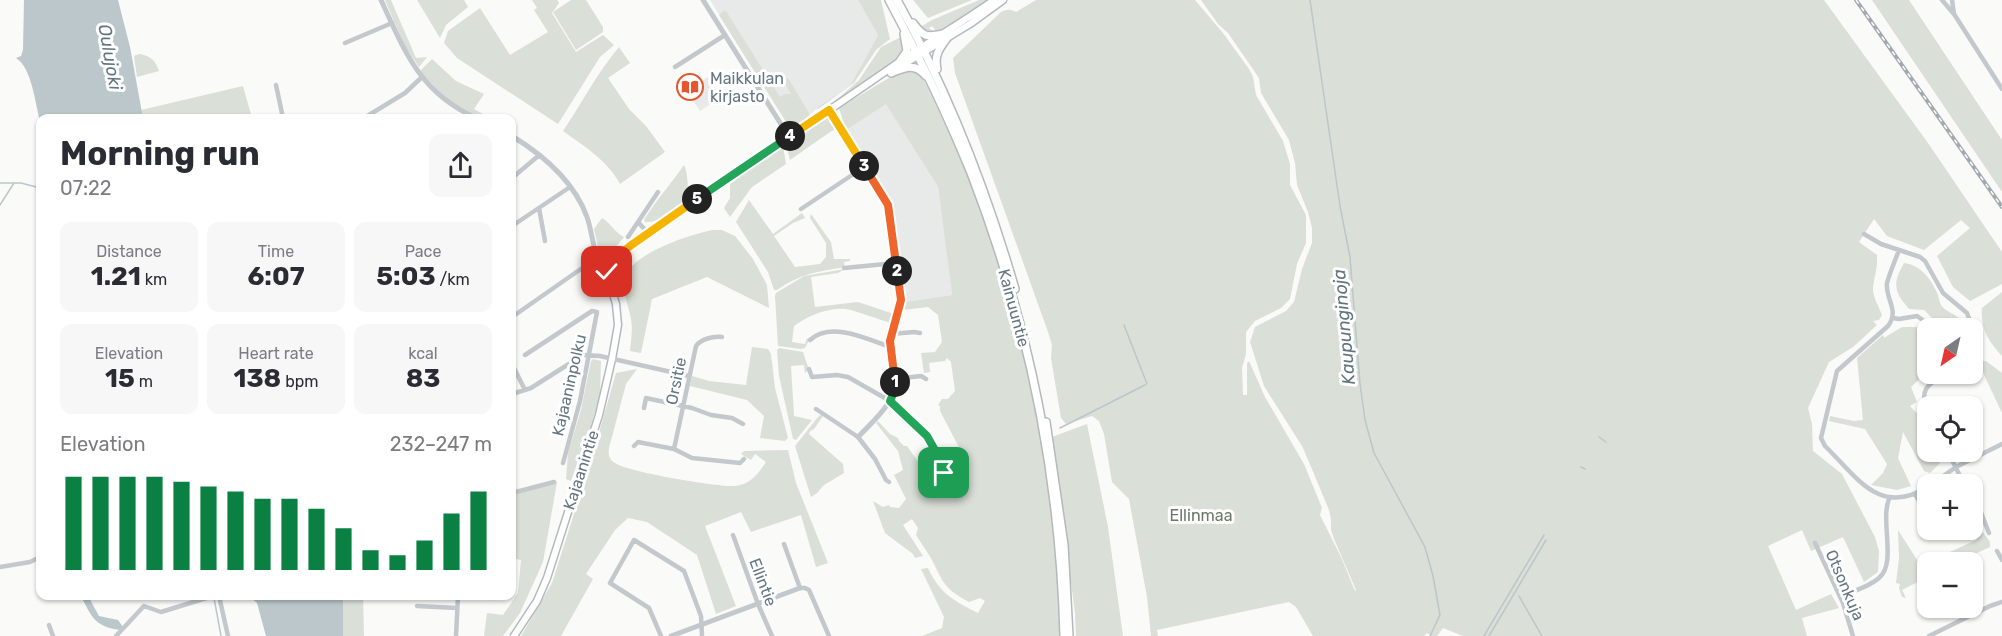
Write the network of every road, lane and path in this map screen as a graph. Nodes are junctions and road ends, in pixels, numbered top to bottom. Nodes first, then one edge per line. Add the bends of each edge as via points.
1 (381, 0) edge
2 (703, 0) edge
3 (889, 0) edge
4 (897, 0) edge
5 (994, 0) edge
6 (1003, 0) edge
7 (1942, 0) edge
8 (1952, 0) edge
9 (902, 8) junction
10 (1954, 14) junction
11 (392, 23) junction
12 (902, 23) junction
13 (725, 35) junction
14 (945, 36) junction
15 (345, 43) dead end
16 (920, 51) junction
17 (900, 61) junction
18 (675, 67) dead end
19 (891, 73) junction
20 (422, 77) junction
21 (878, 77) junction
22 (937, 77) junction
23 (931, 82) junction
24 (276, 85) dead end
25 (2002, 89) edge
26 (829, 110) junction
27 (282, 114) edge
28 (371, 114) edge
29 (468, 114) edge
30 (789, 137) junction
31 (516, 139) edge
32 (541, 156) junction
33 (864, 167) junction
34 (516, 175) edge
35 (570, 187) junction
36 (658, 192) dead end
37 (539, 208) junction
38 (801, 209) dead end
39 (638, 222) junction
40 (516, 223) edge
41 (648, 233) junction
42 (1864, 234) dead end
43 (628, 237) dead end
44 (545, 240) dead end
45 (1899, 250) junction
46 (599, 258) junction
47 (896, 262) junction
48 (611, 268) junction
49 (844, 268) dead end
50 (516, 314) edge
51 (1893, 318) junction
52 (1920, 318) edge
53 (1968, 318) edge
54 (920, 333) dead end
55 (891, 334) junction
56 (722, 337) dead end
57 (810, 340) dead end
58 (890, 347) junction
59 (589, 354) junction
60 (525, 355) dead end
61 (612, 359) junction
62 (809, 369) dead end
63 (516, 372) edge
64 (689, 376) junction
65 (895, 379) junction
66 (926, 379) dead end
67 (525, 390) junction
68 (516, 393) edge
69 (890, 401) junction
70 (683, 406) junction
71 (644, 408) dead end
72 (816, 409) dead end
73 (743, 424) dead end
74 (858, 437) junction
75 (2002, 444) edge
76 (634, 446) dead end
77 (674, 449) junction
78 (744, 459) dead end
79 (1953, 462) edge
80 (564, 463) dead end
81 (1956, 467) junction
82 (944, 473) dead end
83 (1946, 474) edge
84 (1959, 474) edge
85 (554, 482) dead end
86 (889, 482) dead end
87 (516, 492) edge
88 (1915, 494) joint
89 (1917, 498) edge
90 (1889, 499) junction
91 (1983, 516) edge
92 (1989, 533) dead end
93 (733, 535) dead end
94 (1815, 543) dead end
95 (784, 544) dead end
96 (1998, 551) dead end
97 (36, 559) edge
98 (2002, 560) edge
99 (0, 567) edge
100 (800, 588) junction
101 (1840, 597) junction
102 (200, 600) edge
103 (221, 600) edge
104 (458, 600) edge
105 (2002, 602) edge
106 (758, 604) junction
107 (417, 606) dead end
108 (457, 608) junction
109 (49, 625) dead end
110 (702, 625) junction
111 (118, 634) edge
112 (770, 635) edge
113 (53, 636) edge
114 (228, 636) edge
115 (456, 636) edge
116 (514, 636) edge
117 (660, 636) edge
118 (671, 636) edge
119 (702, 636) edge
120 (829, 636) edge
121 (1064, 636) edge
122 (1069, 636) edge
123 (1853, 636) edge
124 (1929, 636) edge

1 - 11 street
2 - 13 street
3 - 12 highway, Kainuuntie
4 - 9 highway, Kainuuntie
5 - 14 main road
6 - 14 main road
7 - 10 street
8 - 10 street
9 - 14 highway via 924,35
9 - 16 highway, Kainuuntie
10 - 25 street
11 - 15 street
11 - 20 street via 408,58
12 - 16 highway, Kainuuntie
12 - 17 highway via 907,46
13 - 18 street
13 - 30 street
14 - 16 main road
14 - 22 highway via 935,60
16 - 17 main road
16 - 19 main road
16 - 22 highway, Kainuuntie
16 - 23 highway, Kainuuntie
17 - 21 main road
19 - 21 main road
19 - 23 highway via 913,66
20 - 28 street via 405,93
20 - 29 street via 453,107
21 - 26 main road
22 - 122 highway, Kainuuntie via 964,139 1006,259 1036,372 1060,513
23 - 121 highway, Kainuuntie via 971,175 1001,261 1032,374 1056,525
24 - 27 street
26 - 30 main road
26 - 33 street
30 - 41 main road
31 - 32 street
32 - 34 street
32 - 35 street
33 - 38 street
33 - 47 street via 888,205
35 - 37 street
35 - 46 street via 586,213
36 - 39 street
37 - 40 street
37 - 44 street
39 - 41 street
39 - 43 street
41 - 48 main road
42 - 45 street
45 - 51 street via 1887,287
45 - 53 street via 1925,261 1942,293
46 - 48 street
46 - 50 street
47 - 49 street
47 - 55 street via 901,300
48 - 61 main road, Kajaanintie via 618,325
51 - 52 street
51 - 90 street via 1837,371 1821,438 1869,489
54 - 55 street
55 - 58 street
56 - 64 street, Orsitie via 699,342
57 - 58 street via 821,334 842,332
58 - 65 street
59 - 60 street, Kajaaninpolku via 597,312 592,311
59 - 61 street
59 - 67 street
59 - 80 street, Kajaaninpolku
61 - 64 street
61 - 116 main road, Kajaanintie via 599,415 547,578
62 - 69 street via 812,376 848,377
63 - 67 street
64 - 70 street, Orsitie
65 - 66 street
65 - 69 street
67 - 68 street
69 - 74 street
69 - 82 street via 927,436
70 - 71 street via 646,398
70 - 73 street
70 - 77 street, Orsitie
72 - 74 street
74 - 86 street
75 - 81 street
76 - 77 street via 638,442
77 - 78 street via 688,458 737,464
79 - 81 street
81 - 83 street
81 - 84 street
85 - 87 street
88 - 89 street
88 - 90 street
90 - 101 street via 1885,511 1884,571 1874,582
91 - 92 street
93 - 106 street, Ellintie
94 - 101 street, Otsonkuja
95 - 100 street
96 - 98 street
97 - 99 street
100 - 106 street
100 - 120 street via 809,590
101 - 123 street, Otsonkuja
102 - 111 street via 161,612 144,606
103 - 114 street
104 - 108 street
105 - 124 street
106 - 110 street
106 - 112 street, Ellintie
107 - 108 street
108 - 115 street
109 - 113 street
110 - 117 street via 684,571 634,540 610,583 649,608
110 - 118 street
110 - 119 street

